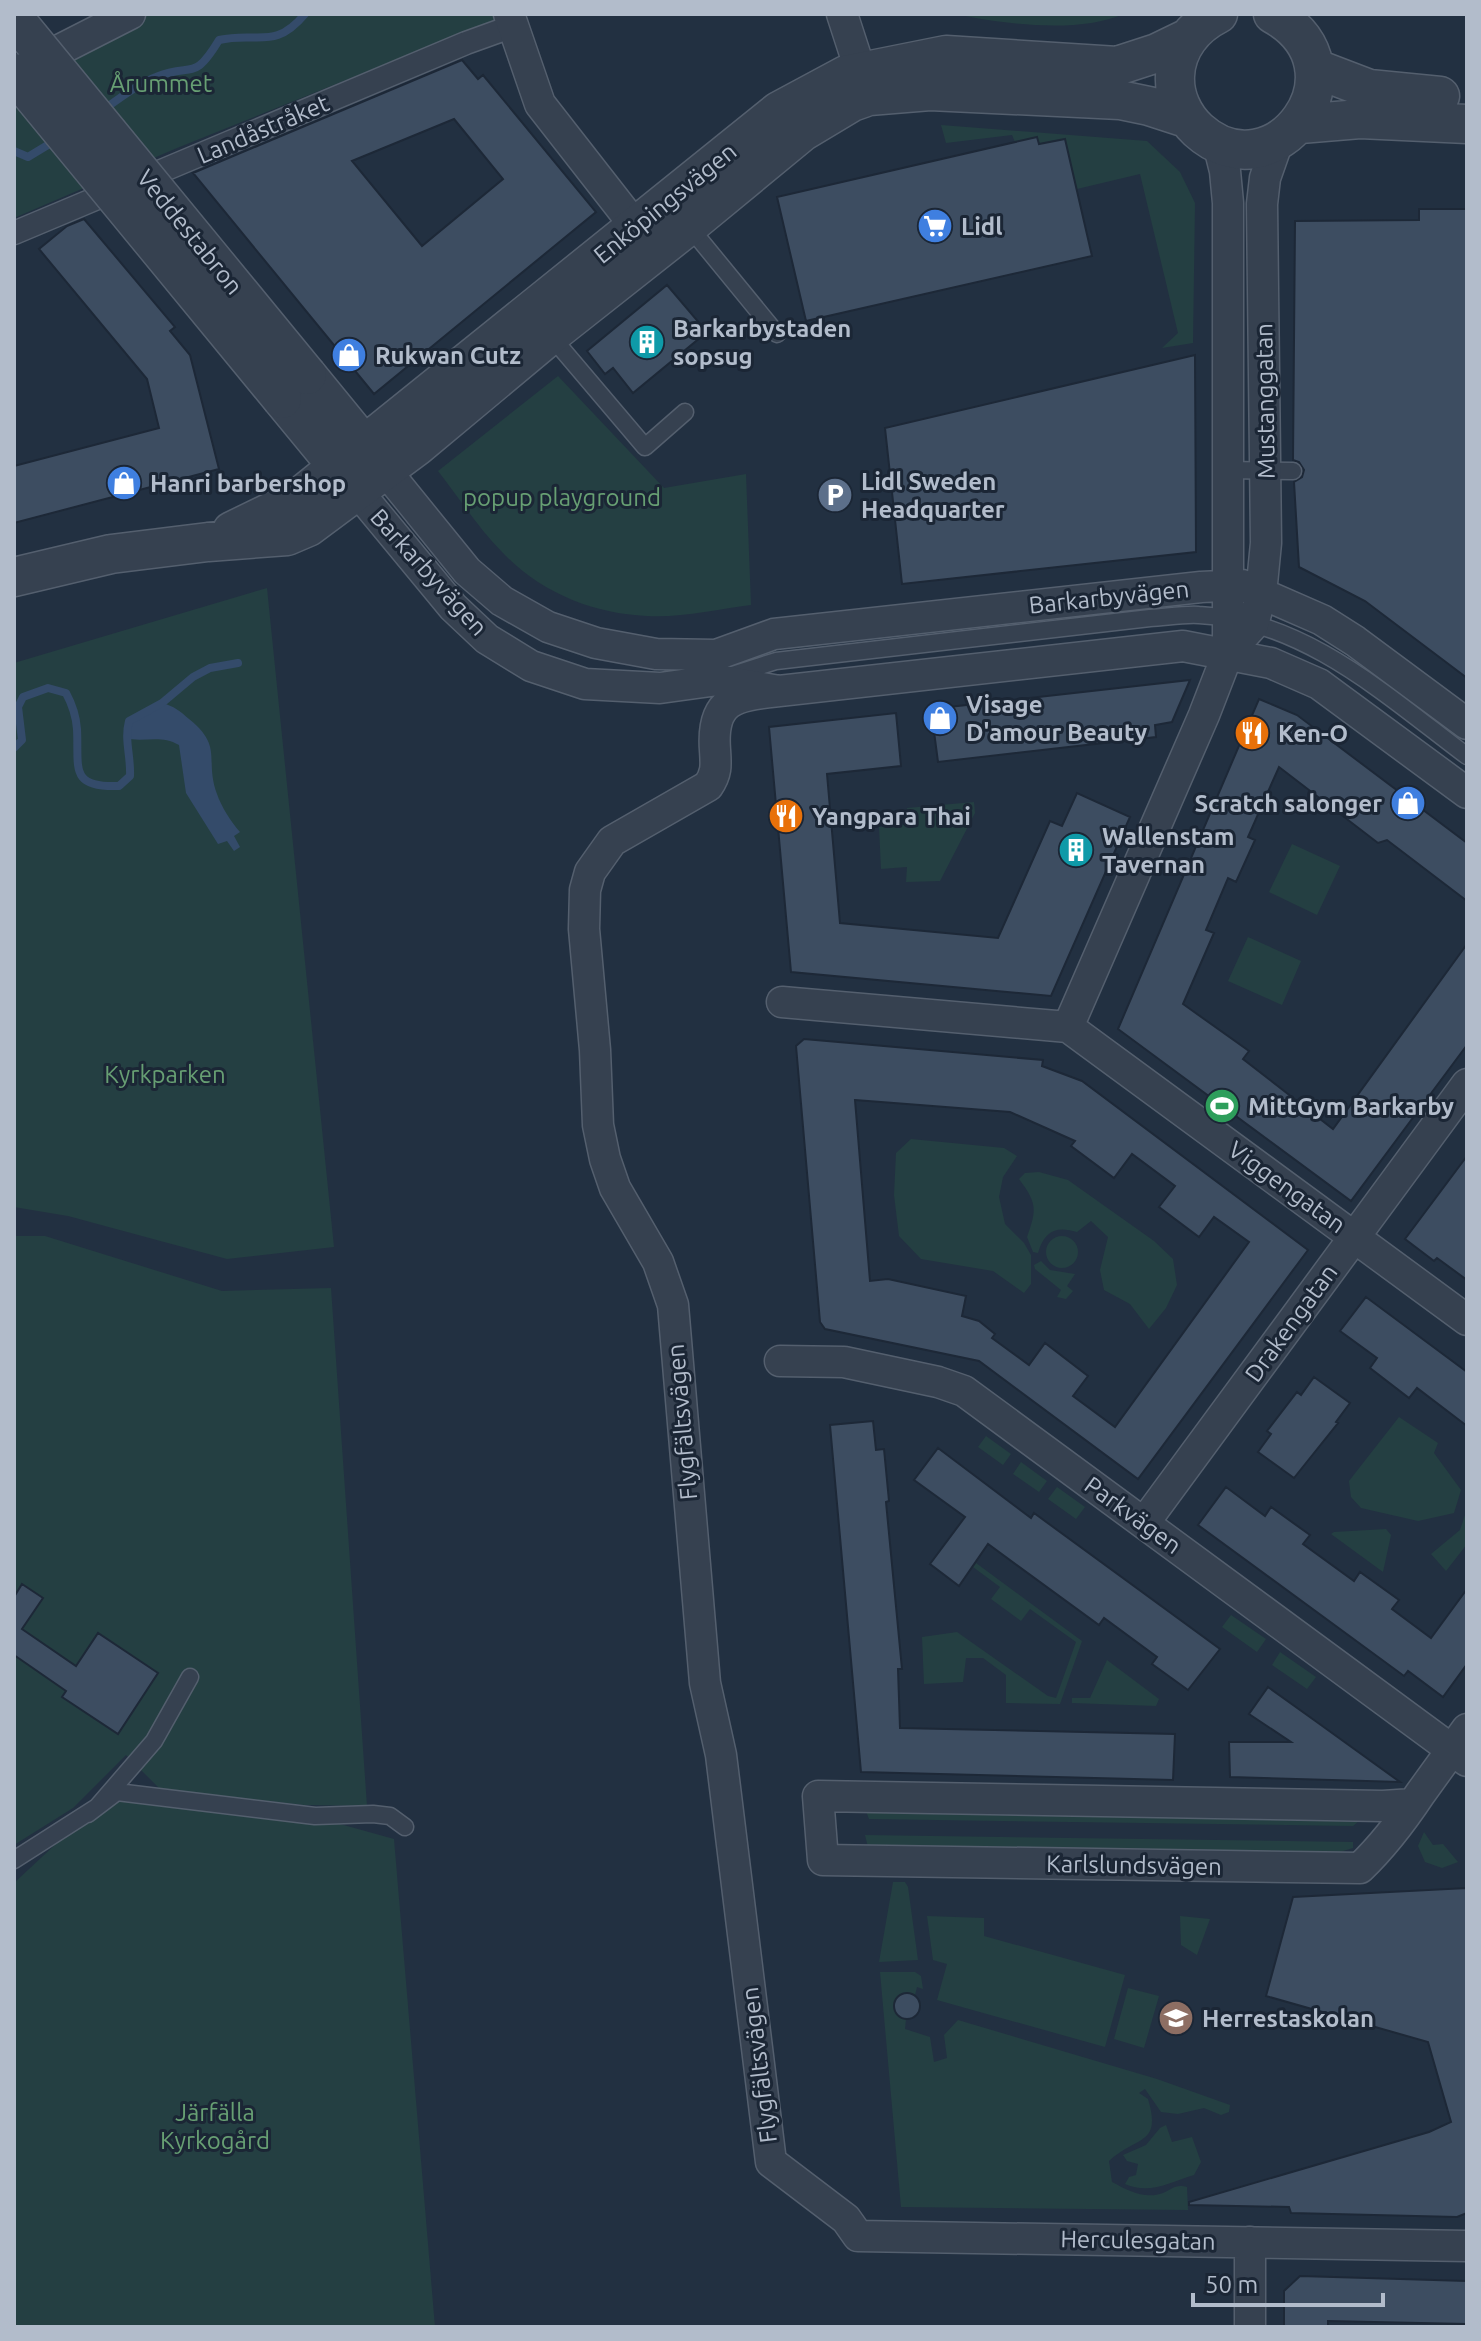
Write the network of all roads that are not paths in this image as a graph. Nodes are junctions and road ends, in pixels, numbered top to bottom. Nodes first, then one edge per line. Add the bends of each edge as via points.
1 (130, 14) edge
2 (842, 14) edge
3 (1280, 16) edge
4 (14, 18) edge
5 (511, 20) edge
6 (1204, 22) edge
7 (1314, 68) junction
8 (14, 73) edge
9 (865, 84) junction
10 (1467, 98) edge
11 (1186, 118) junction
12 (1467, 124) edge
13 (1289, 132) junction
14 (1218, 143) junction
15 (678, 213) junction
16 (636, 227) junction
17 (14, 233) edge
18 (777, 334) dead end
19 (550, 335) junction
20 (295, 387) junction
21 (685, 412) dead end
22 (361, 469) junction
23 (1228, 470) junction
24 (1280, 470) junction
25 (14, 577) edge
26 (1227, 585) junction
27 (1261, 594) junction
28 (1240, 622) junction
29 (1228, 653) junction
30 (717, 667) junction
31 (777, 676) junction
32 (1467, 724) edge
33 (1467, 756) edge
34 (1467, 793) edge
35 (782, 1002) dead end
36 (1068, 1027) junction
37 (1467, 1084) edge
38 (1354, 1237) junction
39 (1467, 1320) edge
40 (780, 1361) dead end
41 (1144, 1523) junction
42 (190, 1677) dead end
43 (1462, 1746) edge
44 (1413, 1804) junction
45 (88, 1814) junction
46 (405, 1827) dead end
47 (14, 1860) edge
48 (858, 2236) joint
49 (1250, 2242) junction
50 (1467, 2246) edge
51 (1250, 2327) edge

1 - 8 street
2 - 9 street
3 - 7 street via 1304,40
4 - 20 street, Veddestabron, bridge
5 - 16 street via 540,104
5 - 17 street, Landåstråket
6 - 9 street, Enköpingsvägen via 1157,53 1117,66 946,55
6 - 11 street via 1181,50 1175,76
7 - 10 street via 1369,89
7 - 13 street via 1313,98
8 - 20 street, Veddestabron, bridge
9 - 11 street, Enköpingsvägen via 1120,100
9 - 15 street, Enköpingsvägen via 846,75 779,111
11 - 14 street
12 - 13 street via 1360,119
13 - 14 street via 1254,148
13 - 24 street, Mustanggatan via 1265,178 1262,204
14 - 23 street, Mustanggatan via 1228,203
15 - 16 street, Enköpingsvägen
15 - 18 lane
15 - 19 street, Enköpingsvägen
16 - 22 street, Enköpingsvägen
19 - 21 lane via 645,447
19 - 22 street, Enköpingsvägen via 417,446
20 - 22 street, Veddestabron
22 - 25 street, Enköpingsvägen via 208,542 111,554
22 - 30 street, Barkarbyvägen via 467,571 530,618 569,637
22 - 30 street, Barkarbyvägen via 453,607 487,639 531,666 585,684 660,688
23 - 24 lane
23 - 26 street, Mustanggatan
24 - 27 street, Mustanggatan
26 - 27 street, Barkarbyvägen
26 - 28 street, Mustanggatan
26 - 30 street, Barkarbyvägen via 774,634
27 - 28 street, Mustanggatan
27 - 32 street, Barkarbyvägen via 1322,620
28 - 29 street, Mustanggatan
28 - 31 lane, Barkarbyvägen via 1197,615 1150,618
28 - 33 lane, Barkarbyvägen via 1282,633 1319,651
29 - 31 street, Barkarbyvägen via 1183,646
29 - 34 street, Barkarbyvägen via 1271,663 1319,684
29 - 36 street, Mustanggatan
30 - 31 street, Barkarbyvägen
31 - 48 street, Flygfältsvägen via 720,710 717,760 708,786 612,841 590,872 584,929 605,1159 615,1188 658,1262 673,1305 705,1683 721,1755 771,2162 846,2219
35 - 36 street
36 - 38 street, Viggengatan
37 - 38 street, Drakengatan
38 - 39 street, Viggengatan
38 - 41 street, Drakengatan
40 - 41 street, Parkvägen via 844,1362 964,1391
41 - 43 street, Parkvägen
42 - 45 lane via 154,1741
43 - 44 street, Karlslundsvägen
44 - 44 street, Karlslundsvägen via 1383,1806 818,1796 823,1860 1360,1868
45 - 46 lane via 117,1792 315,1816 390,1816
45 - 47 lane
48 - 49 street, Herculesgatan
49 - 50 street, Herculesgatan
49 - 51 street

